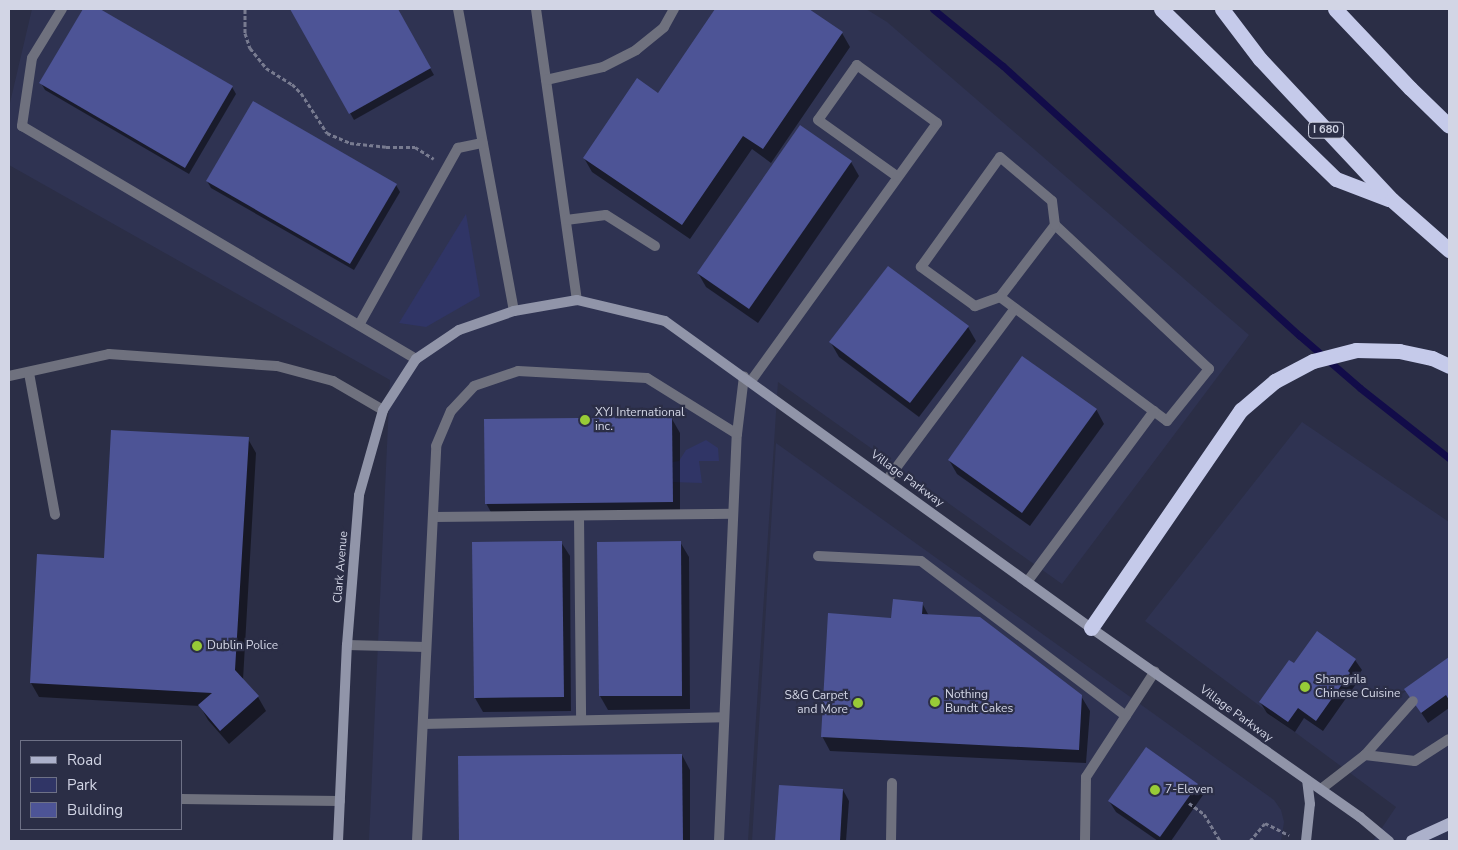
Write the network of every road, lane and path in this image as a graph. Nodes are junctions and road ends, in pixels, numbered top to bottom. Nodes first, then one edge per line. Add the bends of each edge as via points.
1 (62, 9) edge
2 (245, 9) edge
3 (458, 9) edge
4 (536, 9) edge
5 (674, 9) edge
6 (1161, 9) edge
7 (1210, 9) edge
8 (1222, 9) edge
9 (1335, 9) edge
10 (1260, 59) junction
11 (546, 80) junction
12 (1449, 126) edge
13 (482, 142) junction
14 (415, 148) dead end
15 (898, 177) junction
16 (1392, 200) junction
17 (566, 220) junction
18 (1055, 225) junction
19 (655, 246) dead end
20 (1449, 250) edge
21 (1000, 297) junction
22 (577, 300) junction
23 (1014, 308) junction
24 (514, 311) junction
25 (359, 325) junction
26 (459, 330) joint
27 (416, 359) junction
28 (1449, 366) edge
29 (29, 373) junction
30 (9, 376) edge
31 (747, 379) junction
32 (383, 410) junction
33 (1154, 411) junction
34 (736, 434) junction
35 (887, 480) junction
36 (733, 514) junction
37 (55, 515) dead end
38 (579, 516) junction
39 (433, 517) junction
40 (818, 556) dead end
41 (1027, 582) junction
42 (1091, 628) junction
43 (347, 645) junction
44 (426, 647) junction
45 (1155, 671) junction
46 (1412, 701) dead end
47 (1126, 716) junction
48 (724, 717) junction
49 (581, 720) junction
50 (423, 724) junction
51 (1449, 739) edge
52 (1365, 755) junction
53 (1307, 780) junction
54 (892, 783) dead end
55 (1320, 789) junction
56 (182, 799) edge
57 (340, 801) junction
58 (1189, 803) dead end
59 (1449, 824) edge
60 (1289, 835) dead end
61 (338, 841) edge
62 (417, 841) edge
63 (719, 841) edge
64 (891, 841) edge
65 (1085, 841) edge
66 (1220, 841) edge
67 (1250, 841) edge
68 (1306, 841) edge
69 (1390, 841) edge
70 (1412, 841) edge

1 - 25 lane via 32,58 22,126
2 - 14 path via 245,34 250,48 266,68 302,94 327,133 350,143
3 - 13 lane
4 - 11 lane
5 - 11 lane via 664,27 636,50 603,67
6 - 16 highway via 1336,179
7 - 10 highway
8 - 10 highway, I 680
9 - 12 highway
10 - 16 highway, I 680
11 - 17 lane
13 - 24 lane
13 - 25 lane via 458,148
15 - 15 lane via 937,122 857,65 818,120
15 - 31 lane
16 - 20 highway, I 680
17 - 19 lane via 606,215
17 - 22 lane
18 - 21 lane
18 - 21 lane via 1052,201 1000,157 921,267 975,306
18 - 33 lane via 1209,368 1167,421
21 - 23 lane
22 - 24 street, Village Parkway
22 - 31 street, Village Parkway via 665,321
23 - 33 lane
23 - 35 lane
24 - 26 street, Village Parkway
25 - 27 lane
26 - 27 street, Clark Avenue
27 - 32 street, Clark Avenue
28 - 42 highway via 1432,358 1399,351 1356,350 1313,361 1275,381 1241,410
29 - 30 lane
29 - 32 lane via 108,354 277,366 333,381
29 - 37 lane
31 - 34 lane
31 - 35 street, Village Parkway
32 - 43 street, Clark Avenue via 359,495
33 - 41 lane
34 - 36 lane
34 - 39 lane via 647,378 518,371 474,386 451,411 436,446
35 - 41 street, Village Parkway
36 - 38 lane
36 - 48 lane
38 - 39 lane
38 - 49 lane
39 - 44 lane
40 - 47 lane via 921,561
41 - 42 street, Village Parkway
42 - 45 street, Village Parkway
43 - 44 lane
43 - 57 street, Clark Avenue
44 - 50 lane
45 - 47 lane
45 - 53 street, Village Parkway
46 - 52 lane
47 - 65 lane via 1086,778
48 - 49 lane
48 - 63 lane
49 - 50 lane
50 - 62 lane
51 - 52 lane via 1415,761
52 - 55 lane
53 - 55 street, Village Parkway
53 - 68 street via 1310,804
54 - 64 lane
55 - 69 street, Village Parkway
56 - 57 lane
57 - 61 street, Clark Avenue
58 - 66 path via 1204,814
59 - 70 main road
60 - 67 path via 1265,823

